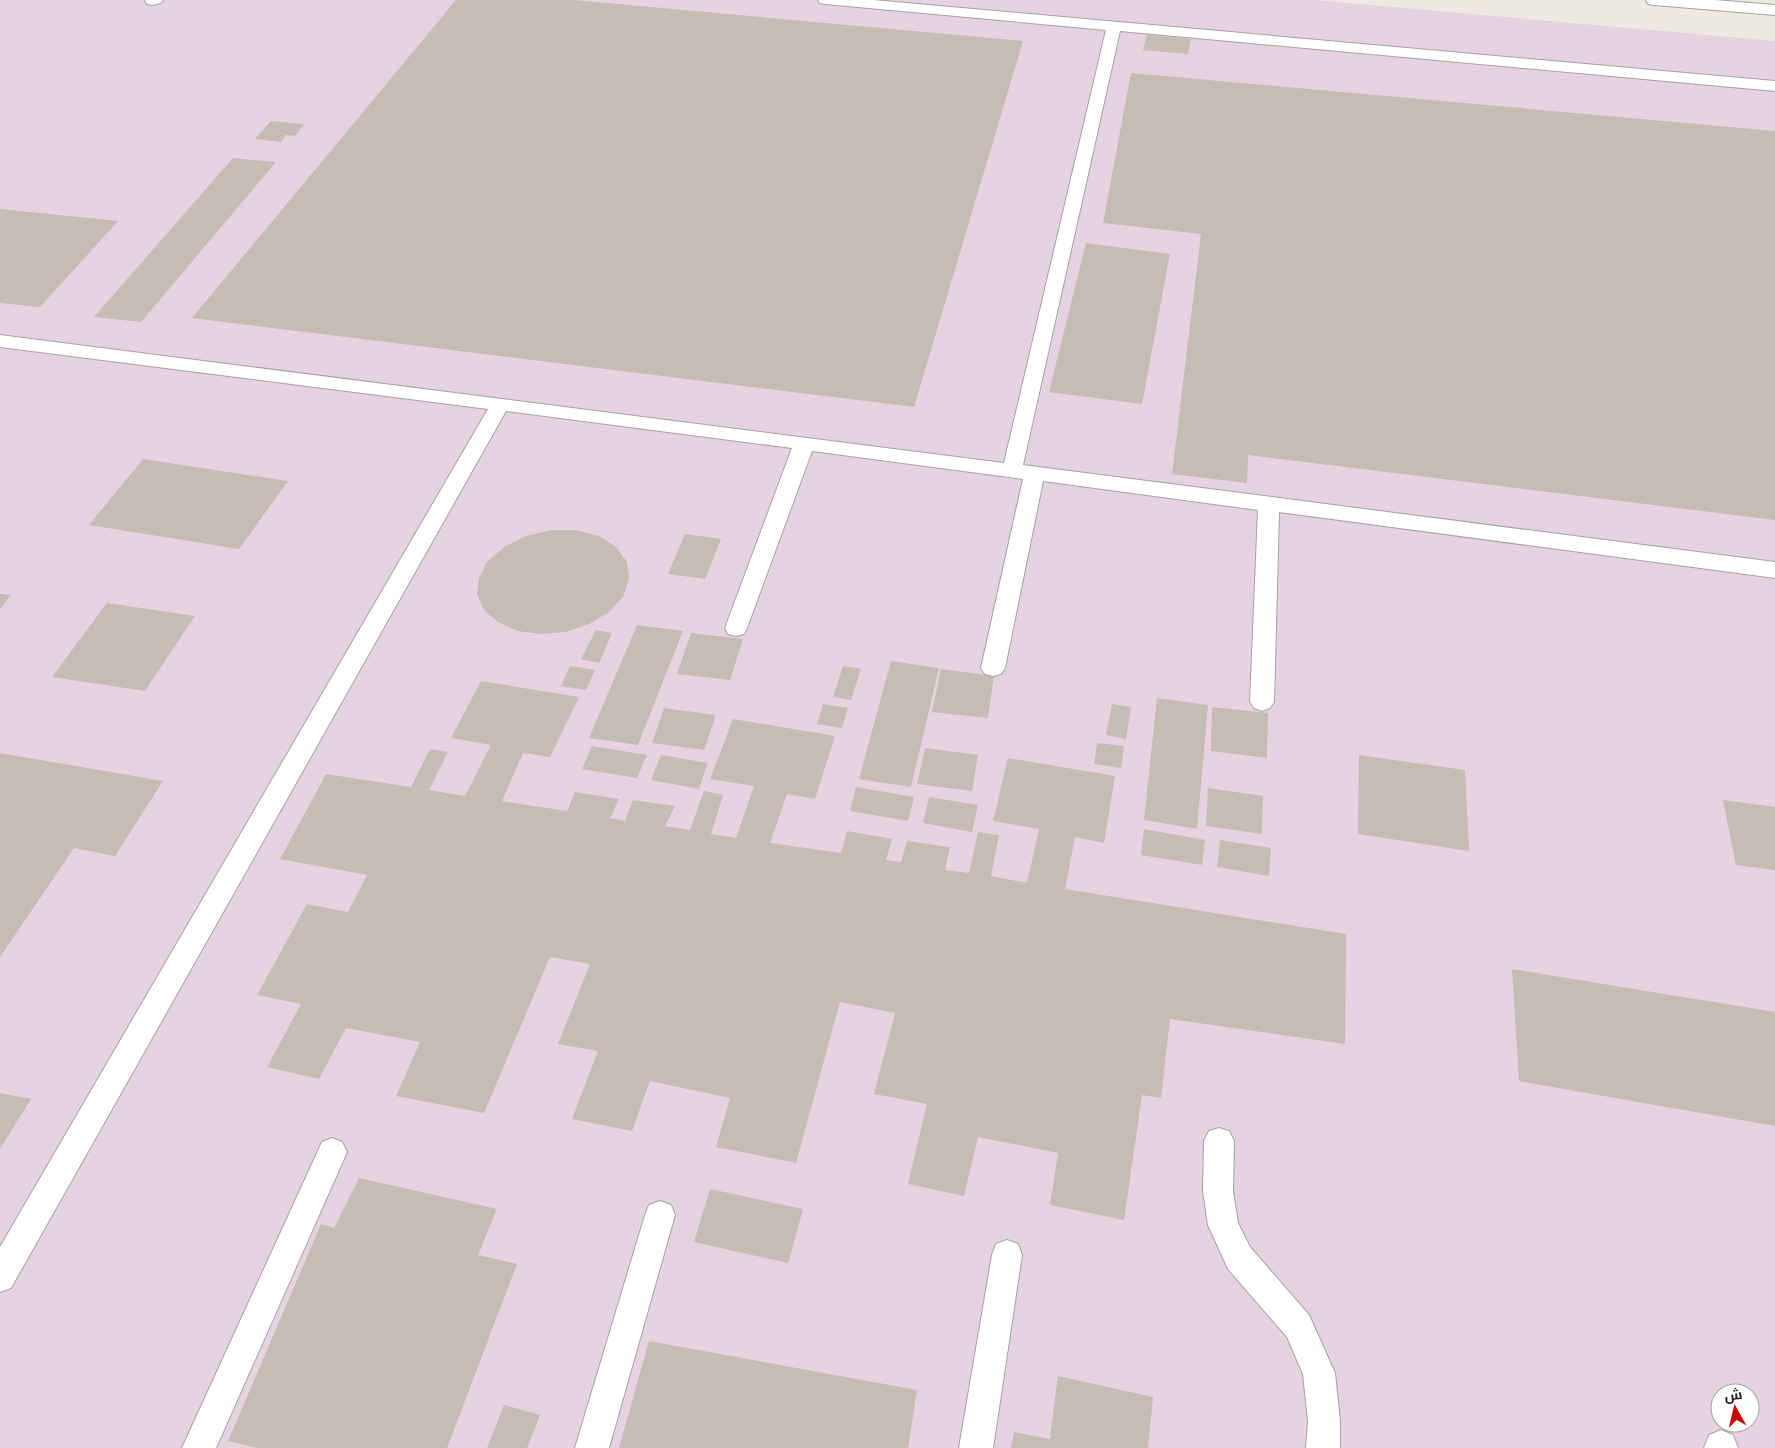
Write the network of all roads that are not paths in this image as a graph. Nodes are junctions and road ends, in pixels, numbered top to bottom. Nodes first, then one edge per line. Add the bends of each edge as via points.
1 (825, 0) edge
2 (1654, 0) edge
3 (1775, 10) edge
4 (1114, 26) junction
5 (1775, 86) edge
6 (3, 345) edge
7 (500, 404) junction
8 (804, 444) junction
9 (1012, 471) junction
10 (1034, 474) junction
11 (1269, 504) junction
12 (1775, 570) edge
13 (736, 628) dead end
14 (993, 668) dead end
15 (1262, 702) dead end
16 (1219, 1141) dead end
17 (332, 1152) dead end
18 (660, 1215) dead end
19 (1007, 1255) dead end
20 (0, 1277) edge
21 (198, 1448) edge
22 (592, 1448) edge
23 (976, 1448) edge
24 (1324, 1448) edge

1 - 4 lane
2 - 3 street
4 - 5 lane
4 - 9 lane
6 - 7 lane
7 - 8 lane
7 - 20 lane
8 - 9 lane
8 - 13 lane
9 - 10 lane
10 - 11 lane
10 - 14 lane
11 - 12 lane
11 - 15 lane
16 - 24 lane via 1218,1190 1223,1225 1239,1258 1302,1334 1319,1373
17 - 21 lane
18 - 22 lane
19 - 23 lane

